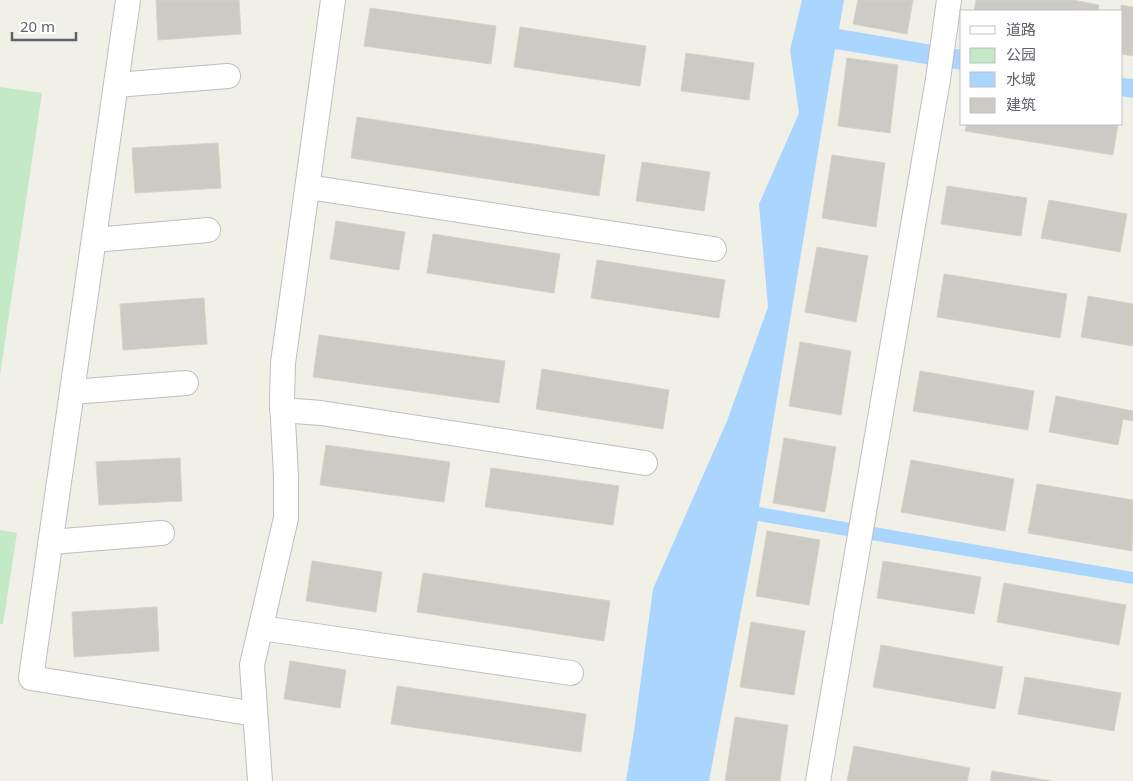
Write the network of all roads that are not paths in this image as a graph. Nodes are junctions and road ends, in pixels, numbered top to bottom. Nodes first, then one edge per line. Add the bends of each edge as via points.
1 (128, 0) edge
2 (333, 0) edge
3 (950, 0) edge
4 (228, 76) dead end
5 (116, 85) junction
6 (308, 187) junction
7 (208, 230) dead end
8 (94, 240) junction
9 (714, 249) dead end
10 (186, 383) dead end
11 (72, 392) junction
12 (282, 410) junction
13 (644, 463) dead end
14 (162, 533) dead end
15 (51, 542) junction
16 (261, 628) junction
17 (571, 673) dead end
18 (255, 714) junction
19 (260, 781) edge
20 (818, 781) edge

1 - 5 lane
2 - 6 lane
3 - 20 lane
4 - 5 lane
5 - 8 lane
6 - 9 lane
6 - 12 lane via 283,362
7 - 8 lane
8 - 11 lane
10 - 11 lane
11 - 15 lane
12 - 13 lane
12 - 16 lane via 286,518
14 - 15 lane
15 - 18 lane via 31,678
16 - 17 lane
16 - 18 lane via 252,665
18 - 19 lane

